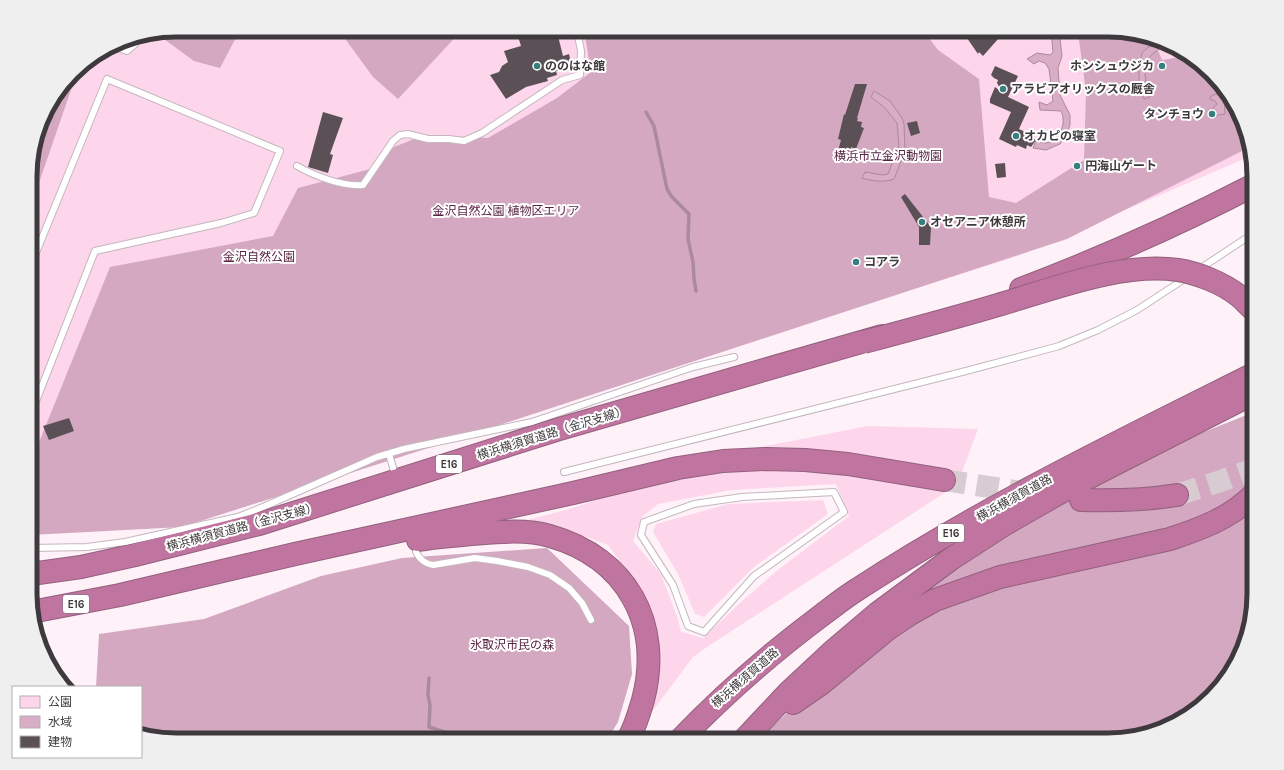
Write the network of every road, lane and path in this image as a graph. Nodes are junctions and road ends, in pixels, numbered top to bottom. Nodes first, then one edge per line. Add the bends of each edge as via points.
1 (578, 37) edge
2 (135, 43) edge
3 (120, 49) edge
4 (297, 166) dead end
5 (1247, 188) edge
6 (1247, 238) edge
7 (37, 250) edge
8 (1247, 303) edge
9 (864, 342) junction
10 (734, 357) dead end
11 (1247, 378) edge
12 (1247, 397) edge
13 (37, 399) edge
14 (389, 454) junction
15 (394, 471) dead end
16 (564, 472) dead end
17 (944, 480) tunnel mouth
18 (1177, 495) tunnel mouth
19 (1081, 500) dead end
20 (1247, 501) edge
21 (37, 548) edge
22 (416, 552) dead end
23 (37, 573) edge
24 (120, 595) junction
25 (52, 609) junction
26 (38, 611) edge
27 (39, 616) edge
28 (591, 620) dead end
29 (704, 632) joint
30 (632, 733) edge
31 (687, 733) edge
32 (750, 733) edge
33 (752, 733) edge

1 - 4 lane via 581,51 580,75 562,80 482,133 464,140 400,135 393,141 363,185 353,186 311,174
2 - 3 lane via 127,51
5 - 9 highway, E16, bridge via 1070,270
6 - 16 lane via 1137,310 1060,346
7 - 13 lane via 107,79 280,151 254,213 95,251
8 - 9 highway, E16, bridge via 1214,281 1195,274 1156,268 1134,269 1071,283
9 - 23 highway, 横浜横須賀道路（金沢支線） / E16 via 556,430 259,524 120,559
10 - 14 lane via 693,367 532,422
11 - 31 highway, 横浜横須賀道路 / E16 via 1006,501 857,589 798,632 749,673
12 - 32 highway, 横浜横須賀道路 / E16 via 1068,488 951,559 878,612 789,692
14 - 15 lane
14 - 21 lane via 238,517 125,542 87,547
17 - 24 highway, E16 via 848,464 805,460 766,459 685,466
18 - 19 highway via 1140,500
20 - 33 highway, E16 via 1221,519 1170,539 1000,577 936,600 889,628 822,683
22 - 28 lane via 418,558 427,564 475,558 518,564 550,575 568,588 582,603
24 - 25 highway, E16
24 - 30 highway, E16 via 217,583 432,538 504,532 528,532 549,536 589,553 605,565 627,587 636,603 644,623 648,647 648,681
25 - 26 highway, E16
25 - 27 highway
29 - 29 lane via 688,626 673,585 641,535 644,522 694,504 742,497 834,492 844,512 754,576

